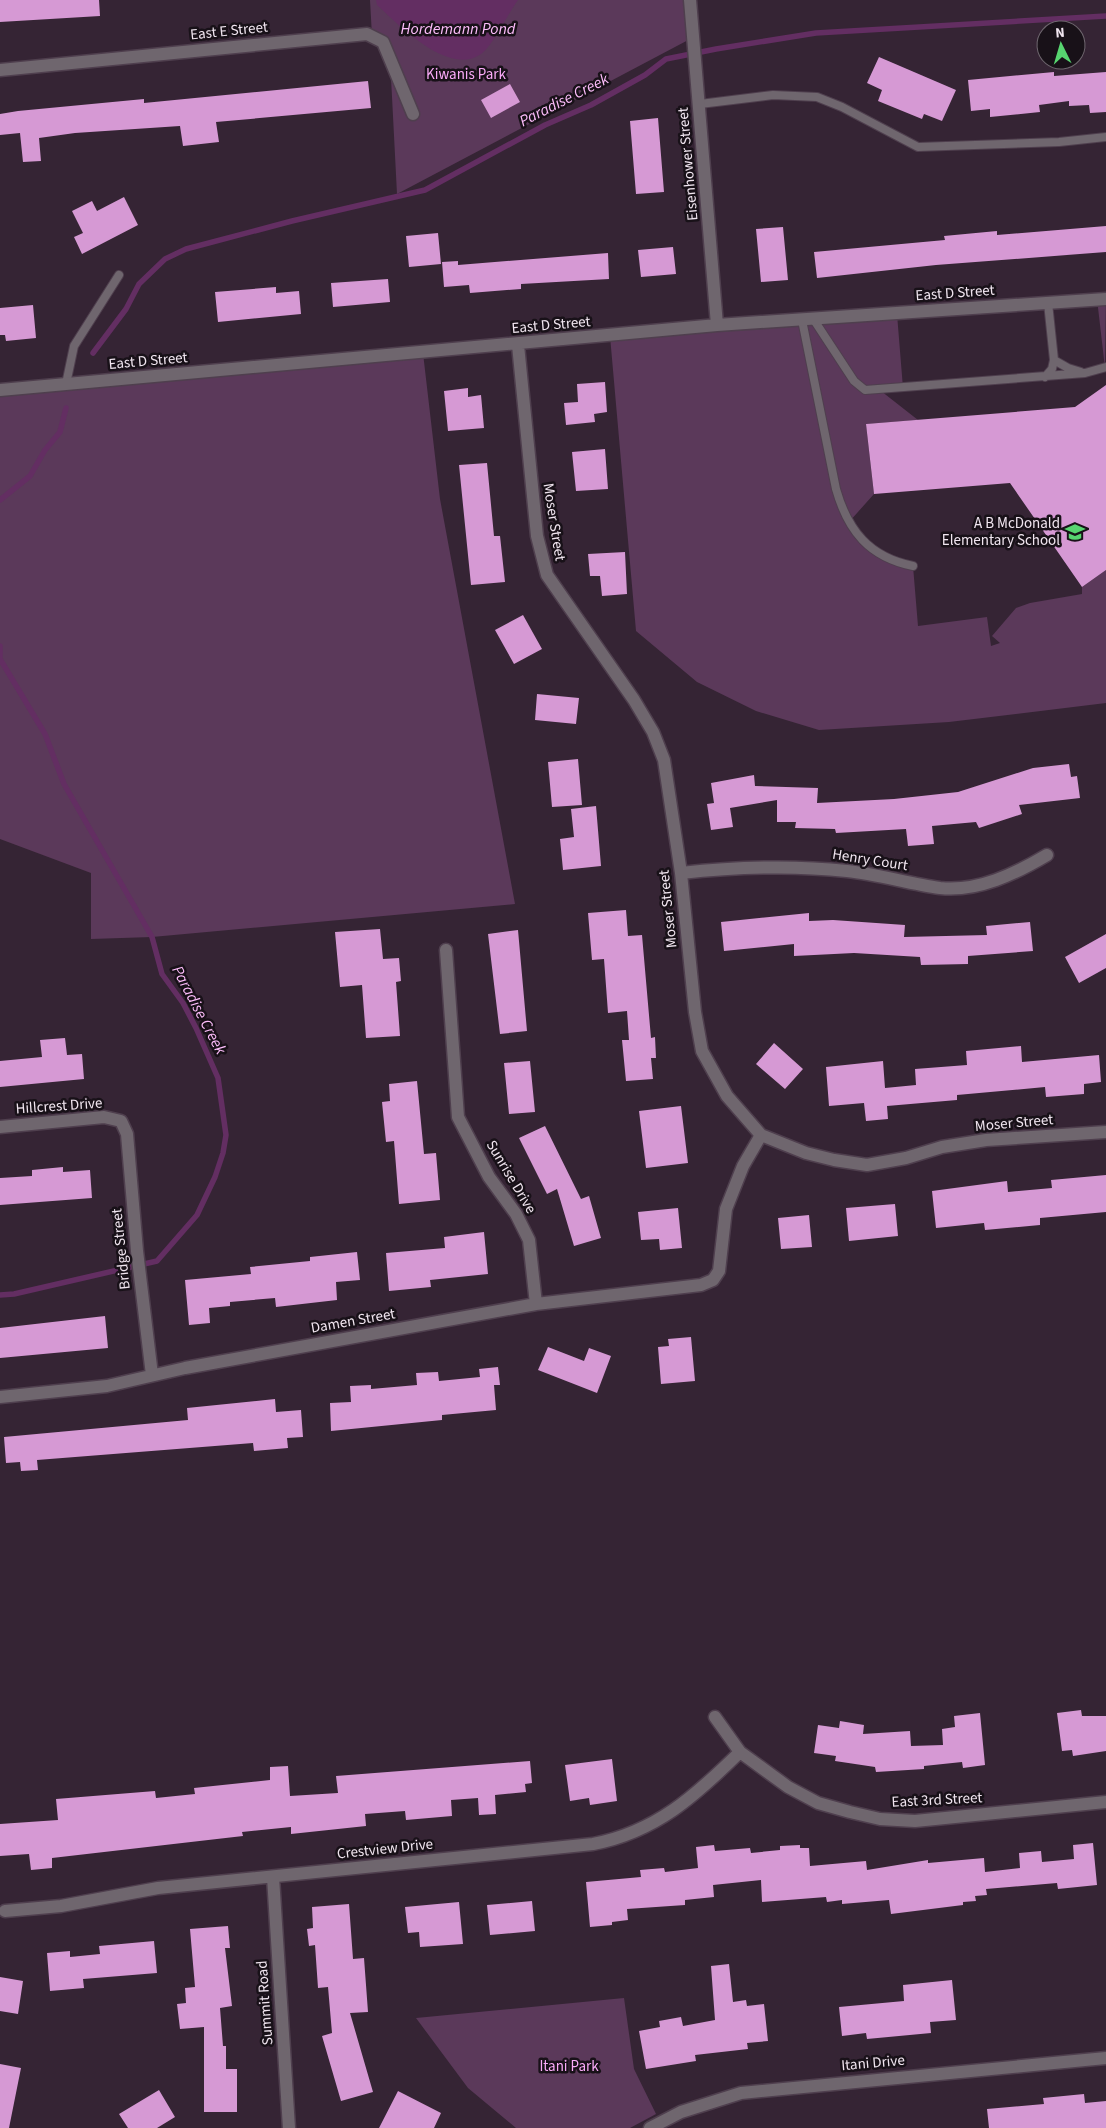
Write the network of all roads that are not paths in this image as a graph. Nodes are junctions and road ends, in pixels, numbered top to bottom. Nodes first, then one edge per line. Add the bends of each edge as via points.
1 (690, 0) edge
2 (0, 70) edge
3 (700, 104) junction
4 (413, 114) dead end
5 (1106, 136) edge
6 (119, 275) dead end
7 (1106, 299) edge
8 (1048, 303) junction
9 (808, 320) junction
10 (718, 325) junction
11 (518, 345) junction
12 (1054, 360) junction
13 (1106, 367) edge
14 (1085, 373) junction
15 (1045, 377) junction
16 (66, 384) junction
17 (0, 390) edge
18 (913, 566) dead end
19 (1047, 855) dead end
20 (680, 873) junction
21 (446, 950) dead end
22 (121, 1121) joint
23 (0, 1127) edge
24 (1106, 1132) edge
25 (761, 1135) junction
26 (536, 1304) junction
27 (152, 1375) junction
28 (0, 1397) edge
29 (715, 1717) dead end
30 (740, 1752) junction
31 (1106, 1802) edge
32 (273, 1877) junction
33 (5, 1912) dead end
34 (1106, 2058) edge
35 (289, 2128) edge
36 (650, 2128) edge

1 - 3 street, Eisenhower Street
2 - 4 street, East E Street via 367,34 383,42
3 - 5 lane via 773,95 817,97 918,147 1059,142
3 - 10 street, Eisenhower Street
6 - 16 lane via 74,346
7 - 8 street, East D Street
8 - 9 street, East D Street
8 - 12 lane
9 - 10 street, East D Street
9 - 15 lane via 854,381 865,390
9 - 18 lane via 836,489 846,518 867,546
10 - 11 street, East D Street
11 - 16 street, East D Street
11 - 20 street, Moser Street via 537,536 547,575 653,732 664,760
12 - 14 lane
12 - 15 lane
13 - 14 lane
14 - 15 lane
16 - 17 street, East D Street
19 - 20 street, Henry Court via 1019,872 985,884 942,888 848,871 800,868 735,867
20 - 25 street, Moser Street via 702,1051 727,1096
21 - 26 street, Sunrise Drive via 458,1116 489,1177 516,1214 529,1240
22 - 23 street, Hillcrest Drive via 104,1117
22 - 27 street, Bridge Street via 128,1134 137,1251
24 - 25 street, Moser Street via 986,1140 867,1165 806,1153
25 - 26 street, Damen Street via 733,1187 722,1232 719,1271 713,1280 687,1287
26 - 27 street, Damen Street
27 - 28 street, Damen Street via 107,1386
29 - 30 street, East 3rd Street
30 - 31 street, East 3rd Street via 788,1787 818,1803 880,1819 915,1821
30 - 32 street, Crestview Drive via 678,1809 616,1840
32 - 33 street, Crestview Drive via 158,1888 61,1906
32 - 35 street, Summit Road
34 - 36 street, Itani Drive via 740,2093 681,2112

